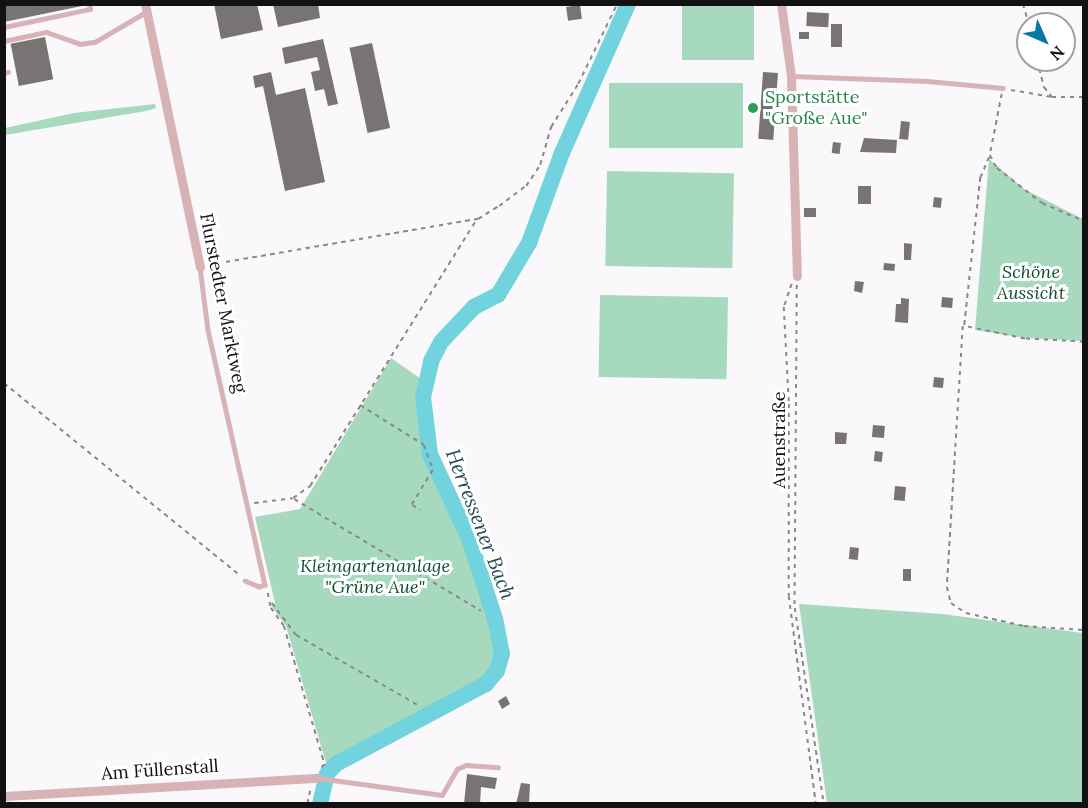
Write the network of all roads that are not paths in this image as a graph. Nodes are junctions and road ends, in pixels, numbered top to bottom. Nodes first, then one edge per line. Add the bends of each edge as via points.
1 (89, 4) edge
2 (781, 4) edge
3 (146, 8) edge
4 (4, 27) edge
5 (4, 41) edge
6 (791, 76) junction
7 (1003, 88) road end
8 (200, 267) joint
9 (797, 276) road end
10 (246, 581) road end
11 (498, 767) dead end
12 (316, 778) joint
13 (62, 794) junction
14 (4, 796) edge
15 (59, 804) edge

1 - 4 lane via 90,9
2 - 6 street
3 - 5 lane via 95,42 80,44 46,32
3 - 8 street, Flurstedter Marktweg
6 - 7 lane
6 - 9 street
8 - 10 lane, Flurstedter Marktweg via 208,330 265,585 259,587
11 - 12 lane via 466,765 457,769 442,795
12 - 13 street, Am Füllenstall
13 - 14 street, Am Füllenstall
13 - 15 street

